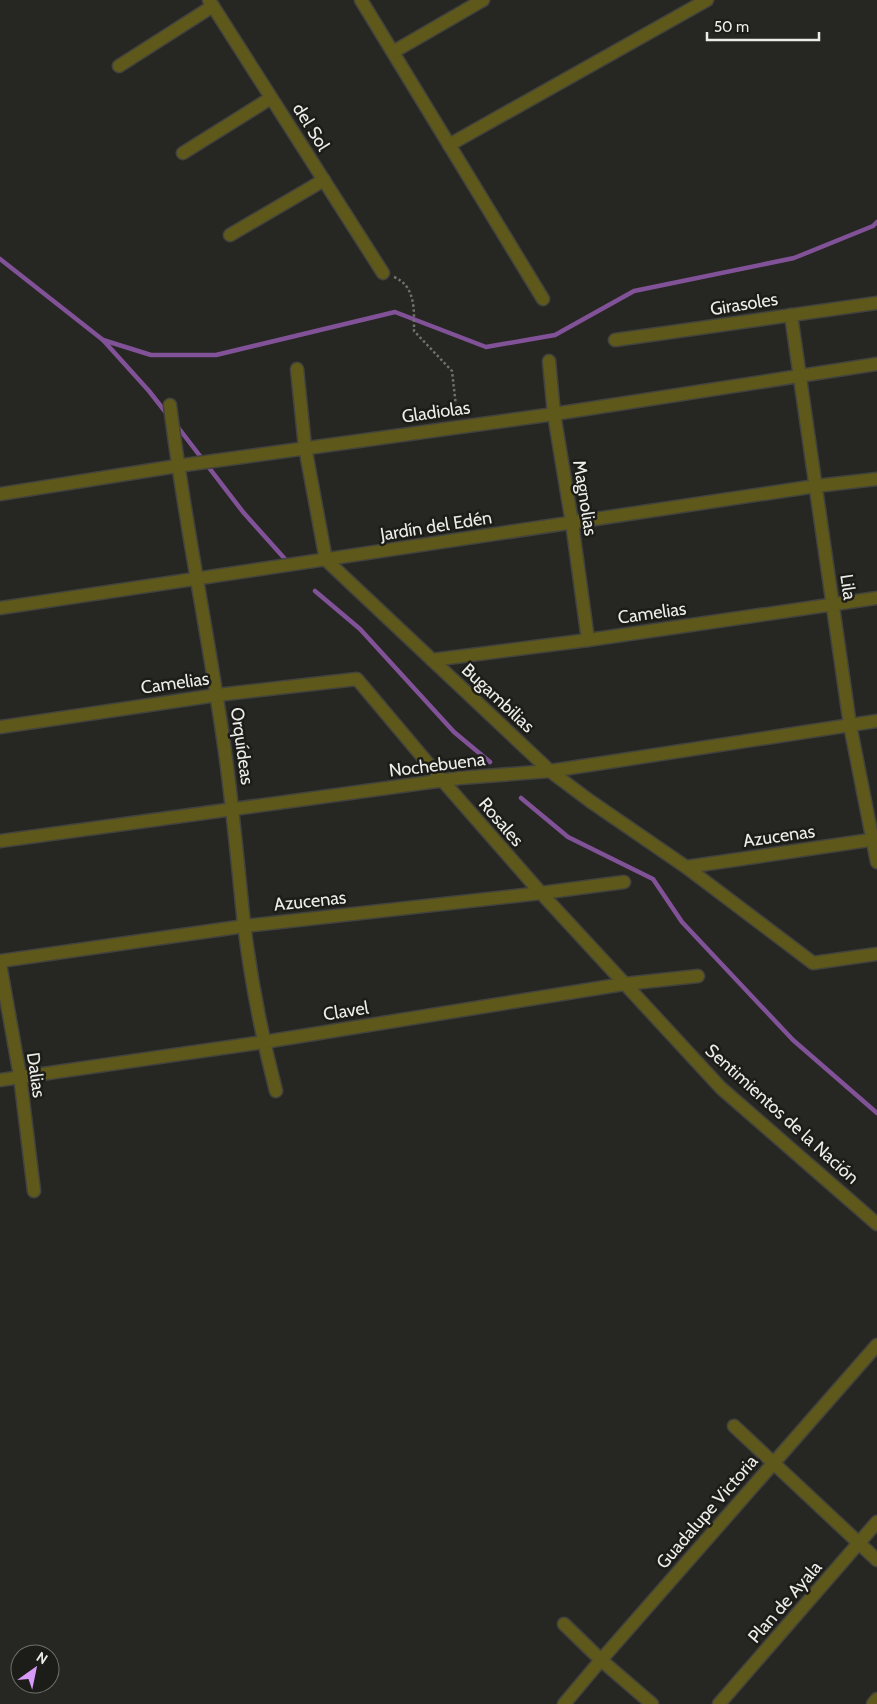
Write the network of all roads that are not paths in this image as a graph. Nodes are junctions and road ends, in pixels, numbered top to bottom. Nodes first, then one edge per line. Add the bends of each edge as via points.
1 (361, 0) edge
2 (483, 0) edge
3 (707, 0) edge
4 (211, 3) edge
5 (393, 52) junction
6 (119, 66) dead end
7 (271, 98) junction
8 (449, 145) junction
9 (182, 153) dead end
10 (324, 180) junction
11 (230, 235) dead end
12 (383, 273) road end
13 (543, 299) dead end
14 (877, 303) edge
15 (792, 315) junction
16 (615, 340) dead end
17 (549, 360) dead end
18 (877, 364) edge
19 (298, 368) dead end
20 (800, 376) junction
21 (170, 405) dead end
22 (554, 414) junction
23 (305, 447) junction
24 (182, 465) junction
25 (877, 479) edge
26 (816, 486) junction
27 (0, 494) edge
28 (572, 523) junction
29 (326, 560) junction
30 (196, 579) junction
31 (877, 598) edge
32 (833, 605) junction
33 (0, 608) edge
34 (588, 640) junction
35 (432, 660) junction
36 (357, 679) joint
37 (217, 694) junction
38 (877, 721) edge
39 (850, 725) junction
40 (0, 727) edge
41 (550, 771) junction
42 (442, 780) junction
43 (233, 810) junction
44 (875, 839) edge
45 (0, 841) edge
46 (877, 862) edge
47 (686, 867) junction
48 (624, 882) dead end
49 (541, 893) junction
50 (245, 926) junction
51 (877, 954) edge
52 (0, 962) edge
53 (698, 976) dead end
54 (624, 984) junction
55 (264, 1042) junction
56 (20, 1076) junction
57 (0, 1080) edge
58 (276, 1091) dead end
59 (34, 1191) dead end
60 (877, 1224) edge
61 (877, 1345) edge
62 (734, 1426) dead end
63 (773, 1462) junction
64 (877, 1522) edge
65 (858, 1544) junction
66 (877, 1560) edge
67 (564, 1624) dead end
68 (601, 1660) junction
69 (877, 1699) edge
70 (564, 1704) edge
71 (652, 1704) edge
72 (719, 1704) edge
73 (873, 1704) edge

1 - 5 street
2 - 5 street
3 - 8 street
4 - 6 street
4 - 7 street, del Sol
5 - 8 street
7 - 9 street
7 - 10 street, del Sol
8 - 13 street
10 - 11 street
10 - 12 street, del Sol
14 - 15 street, Girasoles
15 - 16 street, Girasoles
15 - 20 street, Lila
17 - 22 street, Magnolias
18 - 20 street, Gladiolas
19 - 23 street
20 - 22 street, Gladiolas
20 - 26 street, Lila
21 - 24 street, Orquídeas
22 - 23 street, Gladiolas
22 - 28 street, Magnolias
23 - 24 street, Gladiolas
23 - 29 street
24 - 27 street, Gladiolas
24 - 30 street, Orquídeas
25 - 26 street, Jardín del Edén
26 - 28 street, Jardín del Edén
26 - 32 street, Lila
28 - 29 street, Jardín del Edén
28 - 34 street, Magnolias
29 - 30 street, Jardín del Edén
29 - 35 street, Bugambilias
30 - 33 street, Jardín del Edén
30 - 37 street, Orquídeas
31 - 32 street, Camelias
32 - 34 street, Camelias
32 - 39 street, Lila
34 - 35 street, Camelias
35 - 41 street, Bugambilias
36 - 37 street, Camelias
36 - 42 street, Rosales
37 - 40 street, Camelias
37 - 43 street, Orquídeas
38 - 39 street, Nochebuena
39 - 41 street, Nochebuena
39 - 44 street, Lila
41 - 42 street, Nochebuena
41 - 47 street, Bugambilias
42 - 43 street, Nochebuena
42 - 49 street, Rosales
43 - 45 street, Nochebuena
43 - 50 street, Orquídeas
44 - 46 street, Lila
44 - 47 street, Azucenas
47 - 51 street, Bugambilias via 813,963
48 - 49 street, Azucenas
49 - 50 street, Azucenas
49 - 54 street, Rosales
50 - 52 street, Azucenas
50 - 55 street, Orquídeas
52 - 56 street, Dalias
53 - 54 street, Clavel
54 - 55 street, Clavel
54 - 60 street, Sentimientos de la Nación via 721,1088
55 - 56 street, Clavel
55 - 58 street, Orquídeas
56 - 57 street, Clavel
56 - 59 street, Dalias
61 - 63 street, Guadalupe Victoria
62 - 63 street
63 - 65 street
63 - 68 street, Guadalupe Victoria
64 - 65 street, Plan de Ayala
65 - 66 street
65 - 72 street, Plan de Ayala
67 - 68 street
68 - 70 street, Guadalupe Victoria
68 - 71 street
69 - 73 street

